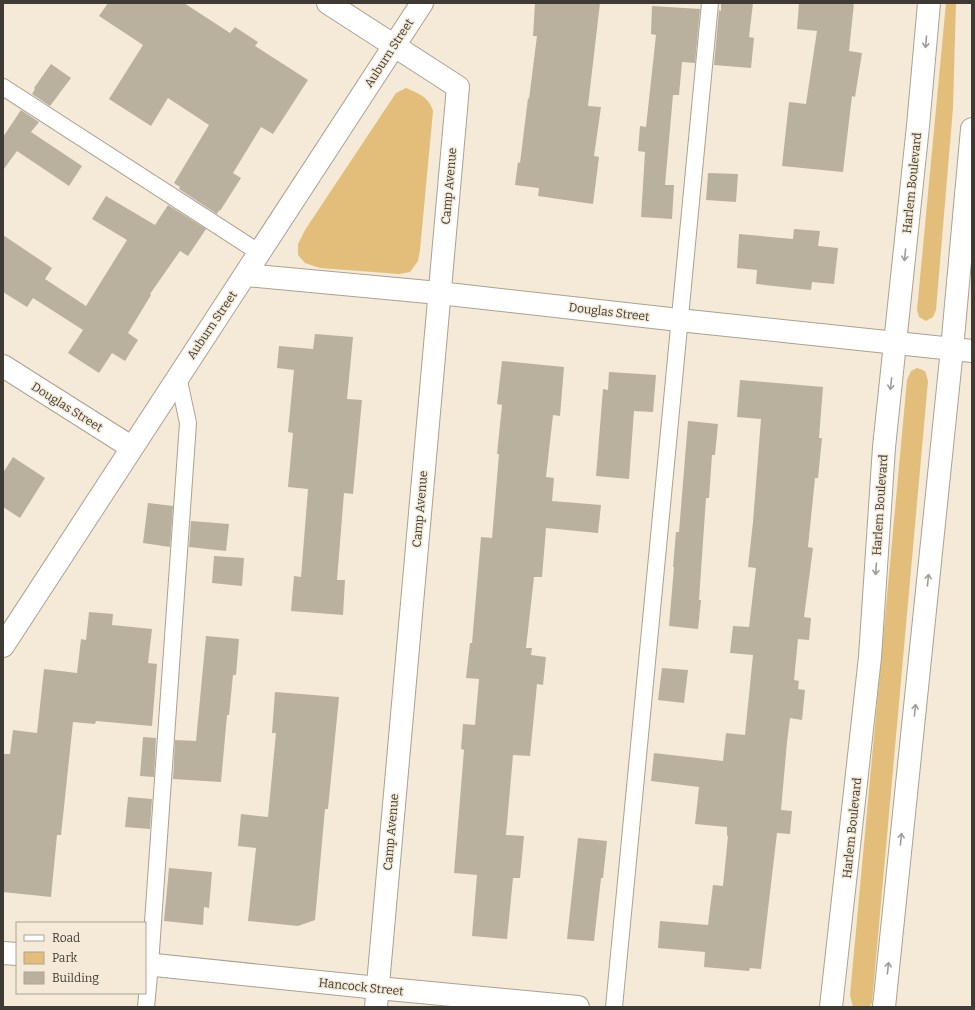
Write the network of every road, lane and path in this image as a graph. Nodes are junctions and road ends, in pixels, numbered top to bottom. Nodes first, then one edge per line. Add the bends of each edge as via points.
1 (328, 3) edge
2 (422, 3) edge
3 (710, 3) edge
4 (929, 3) edge
5 (394, 46) junction
6 (3, 87) edge
7 (972, 129) edge
8 (260, 252) junction
9 (246, 274) junction
10 (439, 293) junction
11 (679, 320) junction
12 (895, 343) junction
13 (962, 350) edge
14 (3, 366) edge
15 (178, 376) junction
16 (131, 447) junction
17 (3, 646) edge
18 (3, 953) edge
19 (16, 954) edge
20 (148, 965) edge
21 (377, 998) edge
22 (146, 1007) edge
23 (578, 1007) edge
24 (614, 1007) edge
25 (831, 1007) edge
26 (884, 1007) edge

1 - 5 street
2 - 5 street, Auburn Street
3 - 11 lane
4 -> 12 street, Harlem Boulevard
5 - 8 street, Auburn Street
5 - 10 street, Camp Avenue via 458,87
6 - 8 lane
7 - 13 street
8 - 9 street, Auburn Street
9 - 10 street, Douglas Street
9 - 15 street, Auburn Street
10 - 11 street, Douglas Street
10 - 21 street, Camp Avenue
11 - 12 street, Douglas Street
11 - 24 lane
12 - 13 street, Douglas Street
12 -> 25 street, Harlem Boulevard via 884,447 870,657
26 -> 13 street
14 - 16 street, Douglas Street
15 - 16 street, Auburn Street
15 - 20 lane via 188,423
16 - 17 street, Auburn Street
18 - 19 street
20 - 21 street, Hancock Street
20 - 22 lane
21 - 23 street, Hancock Street

